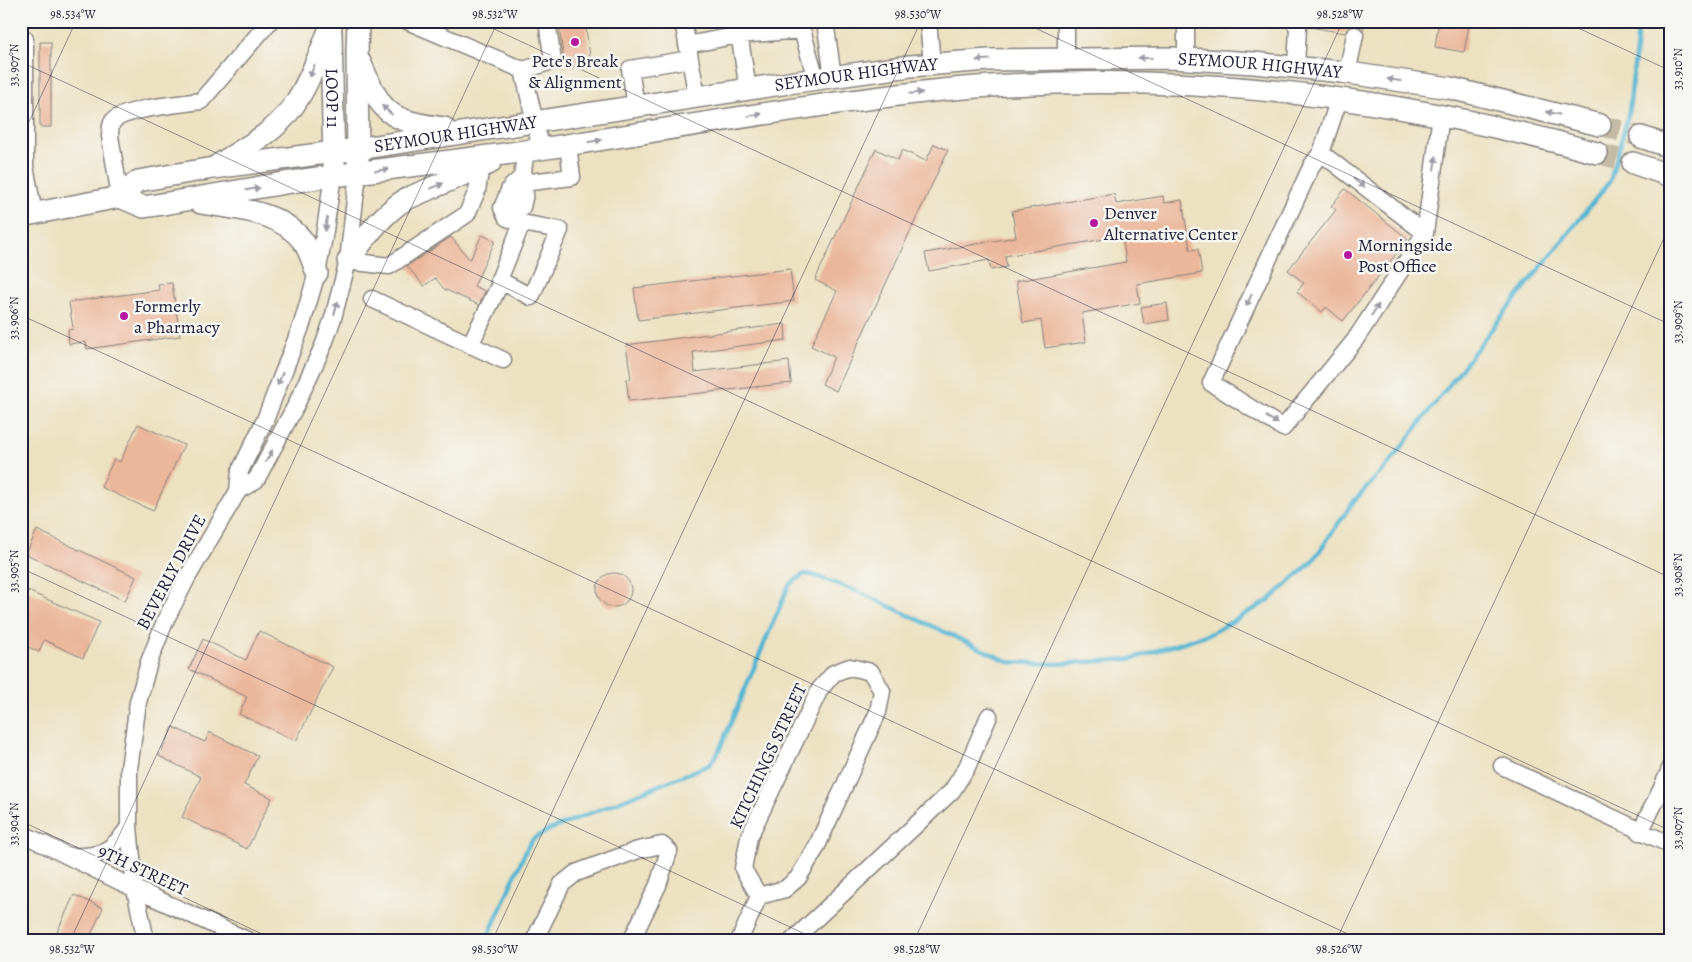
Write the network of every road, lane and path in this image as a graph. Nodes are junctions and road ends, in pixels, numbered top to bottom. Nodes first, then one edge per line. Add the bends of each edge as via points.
1 (270, 21) edge
2 (358, 21) edge
3 (407, 21) edge
4 (547, 21) edge
5 (683, 21) edge
6 (825, 21) edge
7 (928, 21) edge
8 (1066, 21) edge
9 (1186, 21) edge
10 (1292, 21) edge
11 (331, 24) edge
12 (803, 26) edge
13 (738, 28) edge
14 (1355, 35) tunnel mouth
15 (21, 39) edge
16 (689, 52) junction
17 (357, 53) junction
18 (1066, 58) junction
19 (1007, 59) junction
20 (1186, 59) junction
21 (1222, 60) junction
22 (932, 64) junction
23 (1296, 67) junction
24 (523, 70) junction
25 (1347, 73) junction
26 (825, 78) junction
27 (784, 84) junction
28 (1008, 85) junction
29 (1223, 87) junction
30 (1450, 88) junction
31 (748, 89) junction
32 (697, 97) junction
33 (1339, 99) junction
34 (636, 106) junction
35 (789, 110) junction
36 (1441, 116) junction
37 (534, 121) junction
38 (1600, 125) tunnel mouth
39 (467, 131) junction
40 (1642, 137) tunnel mouth
41 (568, 145) junction
42 (1671, 147) edge
43 (357, 149) junction
44 (527, 151) junction
45 (334, 152) junction
46 (1321, 153) junction
47 (1597, 153) tunnel mouth
48 (1633, 163) tunnel mouth
49 (481, 167) junction
50 (213, 168) junction
51 (358, 173) junction
52 (334, 176) junction
53 (1671, 176) edge
54 (522, 183) junction
55 (120, 197) junction
56 (186, 200) junction
57 (28, 215) edge
58 (518, 218) junction
59 (1425, 233) junction
60 (348, 261) junction
61 (317, 273) junction
62 (501, 282) junction
63 (372, 299) dead end
64 (302, 324) junction
65 (328, 333) junction
66 (470, 345) junction
67 (502, 360) dead end
68 (238, 491) junction
69 (989, 716) dead end
70 (1502, 766) dead end
71 (1671, 767) edge
72 (129, 828) junction
73 (1640, 832) junction
74 (21, 833) edge
75 (1671, 845) edge
76 (68, 856) junction
77 (135, 889) junction
78 (759, 896) junction
79 (146, 941) edge
80 (249, 941) edge
81 (534, 941) edge
82 (631, 941) edge
83 (739, 941) edge
84 (792, 941) edge

1 - 55 street via 201,101 127,113 113,121 110,136
2 - 17 main road, LOOP 11 / Loop 11
3 - 24 street
4 - 24 street via 553,61
5 - 16 street
6 - 26 street
7 - 22 street
8 - 18 street
9 - 20 street
10 - 23 street via 1298,27
11 - 45 main road, LOOP 11 / Loop 11
11 -> 50 main road via 306,86 291,110 267,133
12 - 13 street
12 - 26 street
13 - 16 street
13 - 31 street
14 - 25 street
15 - 57 street via 25,39
16 - 32 street
16 - 34 street via 630,69
39 -> 17 main road via 416,124 389,113 374,94
17 - 43 main road, LOOP 11 / Loop 11
18 - 19 main road, SEYMOUR HIGHWAY
20 -> 18 main road, SEYMOUR HIGHWAY
19 -> 22 main road, SEYMOUR HIGHWAY
19 - 28 main road
20 - 21 main road, SEYMOUR HIGHWAY
21 - 23 main road, SEYMOUR HIGHWAY
21 - 29 main road
22 - 26 main road, SEYMOUR HIGHWAY
23 - 25 main road, SEYMOUR HIGHWAY
24 - 37 street
30 -> 25 main road, SEYMOUR HIGHWAY
25 - 33 main road
26 - 27 main road, SEYMOUR HIGHWAY
27 - 31 main road, SEYMOUR HIGHWAY
27 - 35 main road
28 - 29 main road, SEYMOUR HIGHWAY via 1168,83
35 -> 28 main road, SEYMOUR HIGHWAY
29 - 33 main road, SEYMOUR HIGHWAY
30 - 36 main road
38 -> 30 main road, SEYMOUR HIGHWAY
31 - 32 main road, SEYMOUR HIGHWAY
32 - 34 main road, SEYMOUR HIGHWAY
33 - 36 main road, SEYMOUR HIGHWAY
33 - 46 street
34 - 37 main road, SEYMOUR HIGHWAY
41 -> 35 main road, SEYMOUR HIGHWAY
36 - 47 main road, SEYMOUR HIGHWAY
59 -> 36 street
37 - 39 main road, SEYMOUR HIGHWAY
37 - 44 street
39 - 43 main road, SEYMOUR HIGHWAY
40 - 42 main road
41 - 44 main road, SEYMOUR HIGHWAY
41 - 54 street via 572,177
43 - 45 main road, SEYMOUR HIGHWAY
43 - 51 main road, LOOP 11 / Loop 11
44 - 49 main road
51 -> 44 main road, SEYMOUR HIGHWAY
44 - 54 street
45 - 50 main road, SEYMOUR HIGHWAY
45 - 52 main road, LOOP 11 / Loop 11
46 -> 59 street
46 -> 59 street via 1312,165 1211,384 1284,428 1355,340
48 - 53 main road
60 -> 49 main road via 395,206
49 - 60 street via 477,190 467,214 389,266
50 - 55 main road, SEYMOUR HIGHWAY via 138,181
51 - 52 main road, SEYMOUR HIGHWAY
51 - 60 street, BEVERLY DRIVE
56 -> 52 main road, SEYMOUR HIGHWAY
52 -> 61 street, BEVERLY DRIVE
54 - 58 street via 510,188 502,208 507,218
55 - 56 main road, SEYMOUR HIGHWAY via 144,207
55 - 57 main road, SEYMOUR HIGHWAY
56 - 61 main road via 278,220 303,242
58 - 62 street
58 - 62 street via 560,230 531,297
65 -> 60 street, BEVERLY DRIVE
61 - 64 street, BEVERLY DRIVE
62 - 66 street
63 - 66 street
64 - 65 street
64 -> 68 street, BEVERLY DRIVE via 240,471
68 -> 65 street, BEVERLY DRIVE via 256,480 295,407
66 - 67 street
68 - 72 street, BEVERLY DRIVE via 175,599 156,640 138,702 130,761
69 - 84 street via 967,767 952,791
70 - 73 street
71 - 73 street
72 - 76 street via 118,842 103,852 86,857
72 - 77 street, BEVERLY DRIVE
73 - 75 street
74 - 76 street, 9TH STREET
76 - 77 street, 9TH STREET
77 - 79 street, BEVERLY DRIVE
77 - 80 street, 9TH STREET
78 - 78 street, KITCHINGS STREET via 785,889 798,878 816,848 878,712 882,691 871,672 850,667 834,673 820,689 749,836 744,870
78 - 83 street
81 - 82 street via 562,884 576,873 638,850 662,845 669,851 658,885

